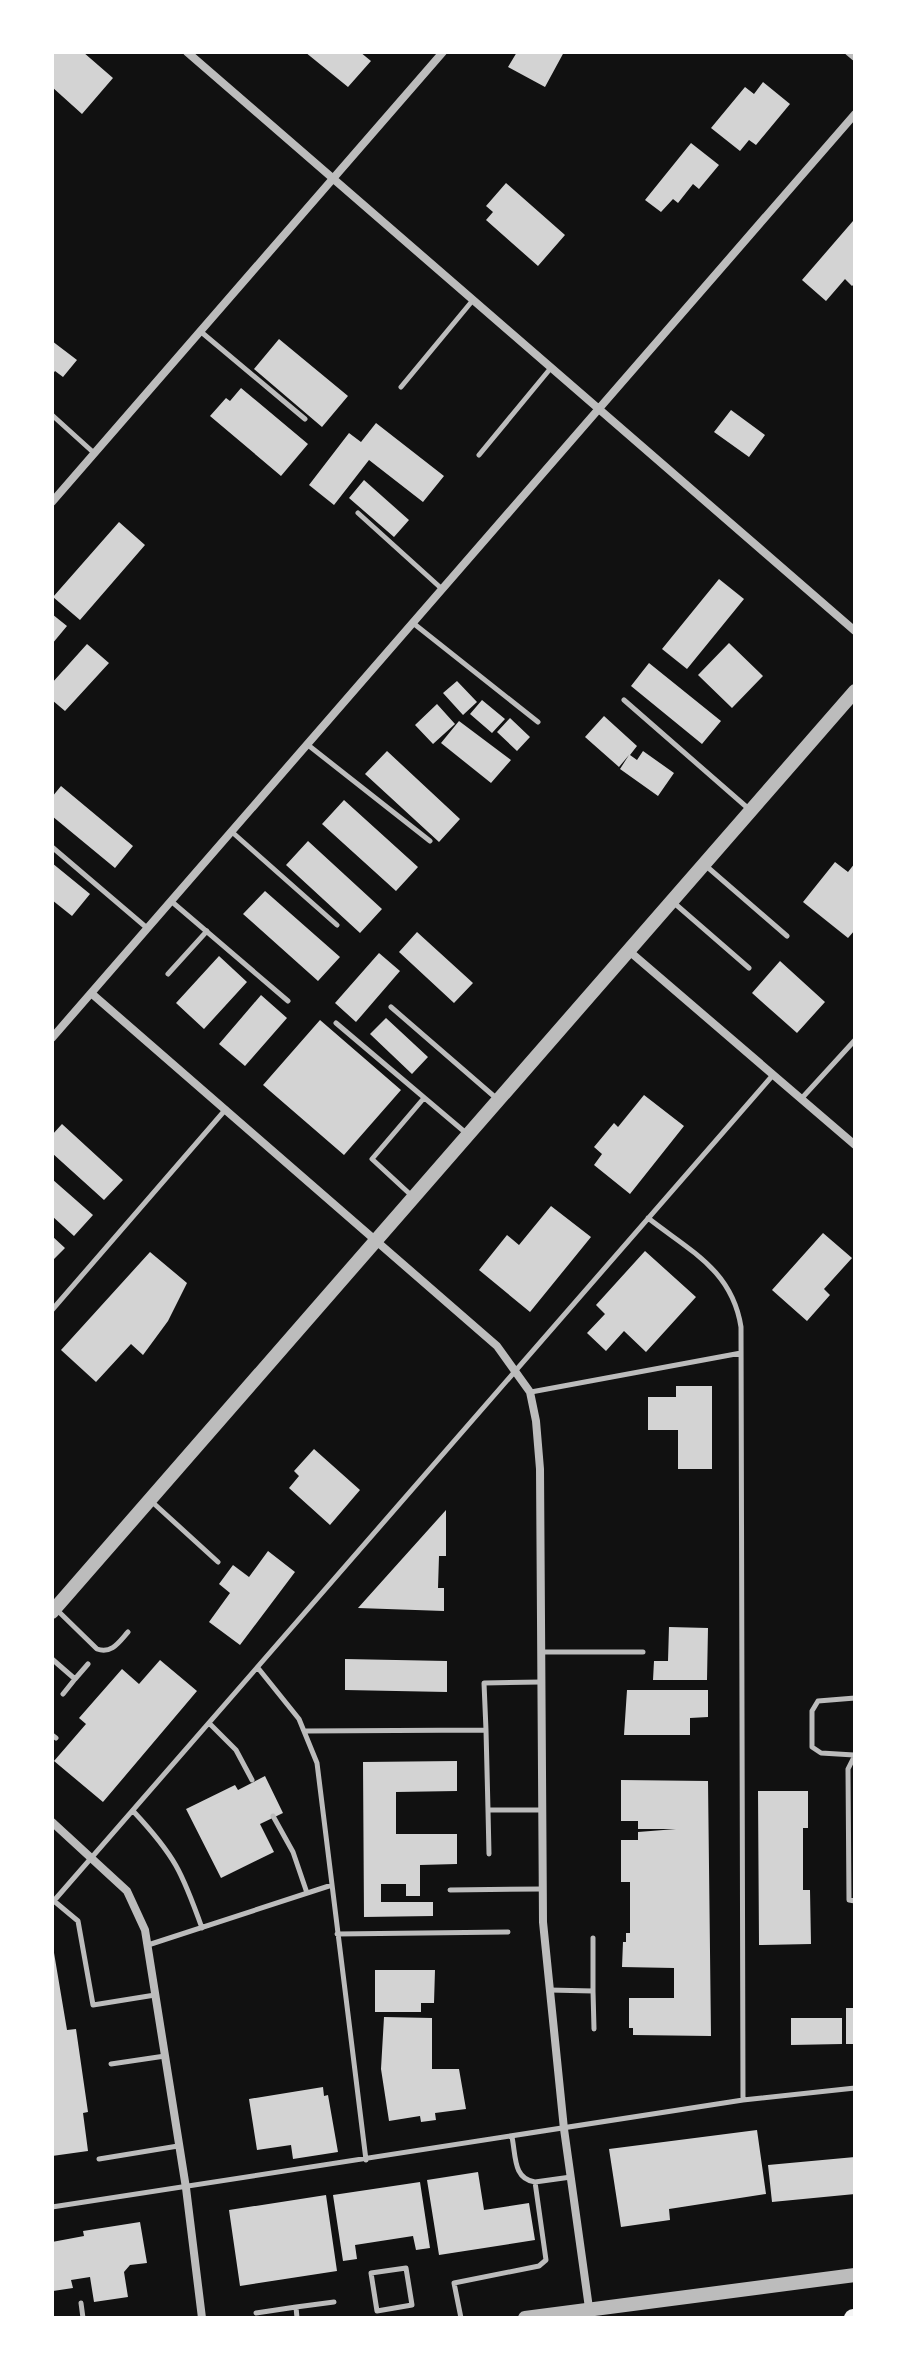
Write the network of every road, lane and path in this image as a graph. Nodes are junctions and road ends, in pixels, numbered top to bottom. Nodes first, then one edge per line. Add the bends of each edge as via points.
1 (187, 52) edge
2 (443, 52) edge
3 (849, 52) edge
4 (855, 57) edge
5 (855, 114) edge
6 (333, 177) junction
7 (473, 300) junction
8 (200, 331) junction
9 (550, 369) junction
10 (401, 387) dead end
11 (597, 410) junction
12 (52, 415) edge
13 (305, 419) dead end
14 (94, 453) junction
15 (479, 455) dead end
16 (52, 502) edge
17 (358, 513) dead end
18 (442, 589) junction
19 (413, 623) junction
20 (855, 631) edge
21 (855, 691) edge
22 (624, 700) dead end
23 (538, 722) dead end
24 (307, 744) junction
25 (751, 811) junction
26 (232, 832) junction
27 (430, 841) dead end
28 (52, 847) edge
29 (704, 864) junction
30 (171, 901) junction
31 (672, 901) junction
32 (337, 925) dead end
33 (147, 928) junction
34 (207, 931) junction
35 (787, 936) dead end
36 (629, 951) junction
37 (749, 968) dead end
38 (168, 974) dead end
39 (91, 993) junction
40 (288, 1001) dead end
41 (391, 1007) dead end
42 (336, 1023) dead end
43 (52, 1038) edge
44 (855, 1040) edge
45 (773, 1075) junction
46 (424, 1098) junction
47 (497, 1099) junction
48 (801, 1099) junction
49 (226, 1109) junction
50 (466, 1134) junction
51 (855, 1145) edge
52 (412, 1196) junction
53 (648, 1218) junction
54 (375, 1238) junction
55 (52, 1310) edge
56 (741, 1353) junction
57 (516, 1369) junction
58 (530, 1392) junction
59 (149, 1499) junction
60 (218, 1562) dead end
61 (53, 1610) edge
62 (128, 1632) dead end
63 (541, 1652) junction
64 (643, 1652) dead end
65 (52, 1659) edge
66 (88, 1664) dead end
67 (258, 1668) junction
68 (75, 1679) junction
69 (542, 1682) junction
70 (63, 1694) dead end
71 (855, 1698) edge
72 (210, 1724) junction
73 (486, 1730) junction
74 (306, 1731) junction
75 (855, 1755) edge
76 (252, 1780) dead end
77 (488, 1810) junction
78 (542, 1810) junction
79 (134, 1812) junction
80 (273, 1816) dead end
81 (52, 1822) edge
82 (489, 1854) dead end
83 (94, 1859) junction
84 (332, 1885) junction
85 (543, 1889) junction
86 (450, 1890) dead end
87 (307, 1893) junction
88 (855, 1901) edge
89 (53, 1902) edge
90 (202, 1928) junction
91 (508, 1932) dead end
92 (337, 1934) junction
93 (593, 1938) dead end
94 (147, 1945) junction
95 (548, 1990) junction
96 (593, 1991) junction
97 (155, 1995) junction
98 (594, 2029) dead end
99 (165, 2056) junction
100 (111, 2064) dead end
101 (855, 2088) edge
102 (743, 2100) junction
103 (564, 2129) junction
104 (512, 2137) junction
105 (179, 2146) junction
106 (99, 2159) dead end
107 (366, 2160) junction
108 (571, 2177) junction
109 (535, 2182) junction
110 (186, 2188) junction
111 (52, 2207) edge
112 (855, 2275) edge
113 (334, 2302) dead end
114 (81, 2303) dead end
115 (296, 2307) junction
116 (393, 2308) junction
117 (589, 2308) junction
118 (256, 2313) dead end
119 (83, 2318) edge
120 (202, 2318) edge
121 (297, 2318) edge
122 (395, 2318) edge
123 (461, 2318) edge
124 (525, 2318) edge

1 - 6 street
2 - 6 street
3 - 4 street
5 - 11 street
6 - 7 street
6 - 8 street
7 - 9 street
7 - 10 lane
8 - 13 lane
8 - 14 street
9 - 11 street
9 - 15 lane
11 - 18 street
11 - 20 street
12 - 14 lane
14 - 16 street
17 - 18 lane
18 - 19 street
19 - 23 lane
19 - 24 street
21 - 25 street
22 - 25 lane
24 - 26 street
24 - 27 lane
25 - 29 street
26 - 30 street
26 - 32 lane
28 - 33 lane
29 - 31 street
29 - 35 lane
30 - 33 street
30 - 34 lane
31 - 36 street
31 - 37 lane
33 - 39 street
34 - 38 lane
34 - 40 lane
36 - 45 street
36 - 47 street
39 - 43 street
39 - 49 street
41 - 47 lane
42 - 46 lane
44 - 48 lane
45 - 48 street
45 - 53 lane
46 - 50 lane
46 - 52 lane via 372,1159
47 - 50 street
48 - 51 street
49 - 54 street
49 - 55 lane
50 - 52 street
52 - 54 street
53 - 56 lane via 723,1280 737,1302
53 - 57 lane
54 - 57 street
54 - 59 street
56 - 58 lane
56 - 102 lane
57 - 58 street
57 - 67 lane
58 - 63 street via 540,1469
59 - 60 lane
59 - 61 street
61 - 62 lane via 97,1649 112,1649
63 - 64 lane
63 - 69 street
65 - 68 lane
66 - 68 lane
67 - 72 lane
67 - 74 lane
68 - 70 lane
69 - 73 lane via 484,1683
69 - 78 street
71 - 75 lane via 818,1701 812,1711 812,1747 821,1753
72 - 76 lane via 236,1750
72 - 79 lane
73 - 74 lane
73 - 77 lane
74 - 84 lane via 317,1763
75 - 88 lane via 848,1769 849,1900
77 - 78 lane
77 - 82 lane
78 - 85 street
79 - 83 lane
79 - 90 lane via 181,1869
80 - 87 lane
81 - 83 street
83 - 89 lane
83 - 94 street via 127,1891
84 - 87 lane
84 - 92 lane
85 - 86 lane
85 - 95 street
87 - 90 lane
89 - 97 lane via 78,1921 93,2005
90 - 94 lane
91 - 92 lane
92 - 107 lane
93 - 96 lane
94 - 97 street
95 - 96 lane
95 - 103 street
96 - 98 lane
97 - 99 street
99 - 100 lane
99 - 105 street
101 - 102 lane
102 - 103 lane
103 - 104 lane
103 - 108 street
104 - 107 lane
104 - 109 lane via 519,2175
105 - 106 lane
105 - 110 street
107 - 110 lane
108 - 109 lane
108 - 117 street
109 - 123 lane via 546,2260 539,2266 454,2283
110 - 111 lane
110 - 120 street
112 - 117 street
113 - 115 lane
114 - 119 lane
115 - 118 lane
115 - 121 lane
116 - 116 lane via 377,2311 371,2273 406,2268 412,2305
116 - 122 lane
117 - 124 street

